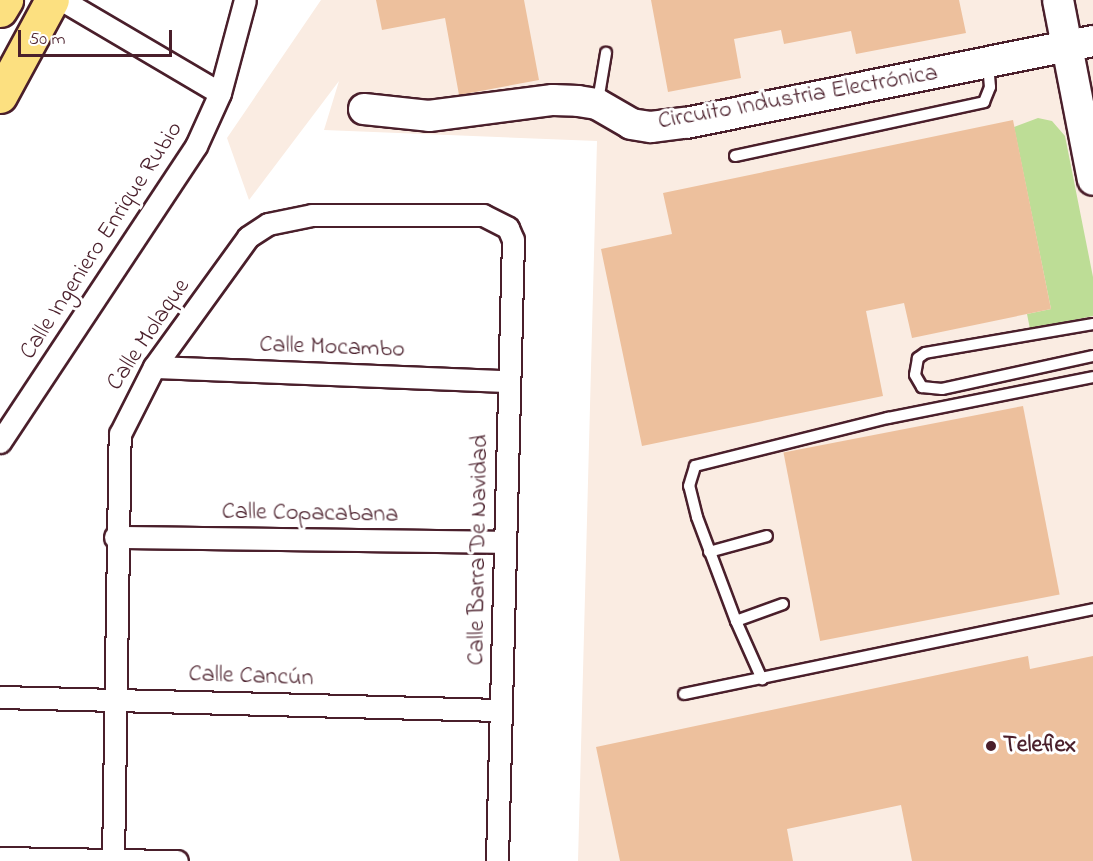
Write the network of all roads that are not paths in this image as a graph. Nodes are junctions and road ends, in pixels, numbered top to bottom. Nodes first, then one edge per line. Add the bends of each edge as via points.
1 (52, 0) edge
2 (62, 0) edge
3 (245, 0) edge
4 (1058, 0) edge
5 (1080, 44) edge
6 (606, 53) dead end
7 (988, 63) junction
8 (220, 93) junction
9 (0, 96) edge
10 (597, 104) junction
11 (364, 109) dead end
12 (735, 156) dead end
13 (1093, 180) edge
14 (513, 240) joint
15 (1093, 324) edge
16 (1093, 356) edge
17 (154, 367) junction
18 (1093, 377) edge
19 (508, 381) junction
20 (0, 442) edge
21 (767, 536) dead end
22 (116, 537) junction
23 (504, 542) junction
24 (709, 552) junction
25 (783, 604) dead end
26 (1093, 609) edge
27 (736, 621) junction
28 (762, 680) junction
29 (684, 694) dead end
30 (0, 697) edge
31 (115, 699) junction
32 (500, 710) junction
33 (0, 858) edge
34 (113, 861) edge
35 (177, 861) edge
36 (497, 861) edge

1 - 9 main road
2 - 8 street
3 - 8 street, Calle Ingeniero Enrique Rubio
4 - 5 street
5 - 7 street, Circuito Industria Electrónica
5 - 13 street
6 - 10 lane
7 - 10 street, Circuito Industria Electrónica via 686,123 631,124
7 - 12 lane via 990,87 984,102
8 - 20 street, Calle Ingeniero Enrique Rubio via 196,147
10 - 11 street, Circuito Industria Electrónica via 553,100 429,116
14 - 17 street, Calle Molaque via 508,228 483,215 312,215 268,224 248,237
14 - 19 street, Calle Barra De Navidad
15 - 16 lane via 925,353 918,358 915,375 922,387 942,389
17 - 19 street, Calle Mocambo
17 - 22 street, Calle Molaque via 120,434
18 - 24 lane via 702,461 690,471 689,486
19 - 23 street, Calle Barra De Navidad
21 - 24 lane
22 - 23 street, Calle Copacabana
22 - 31 street, Calle Molaque
23 - 32 street, Calle Barra De Navidad
24 - 27 lane
25 - 27 lane
26 - 28 lane
27 - 28 lane
28 - 29 lane
30 - 31 street, Calle Cancún
31 - 32 street, Calle Cancún
31 - 34 street, Calle Molaque
32 - 36 street, Calle Barra De Navidad
33 - 34 street
34 - 35 street

